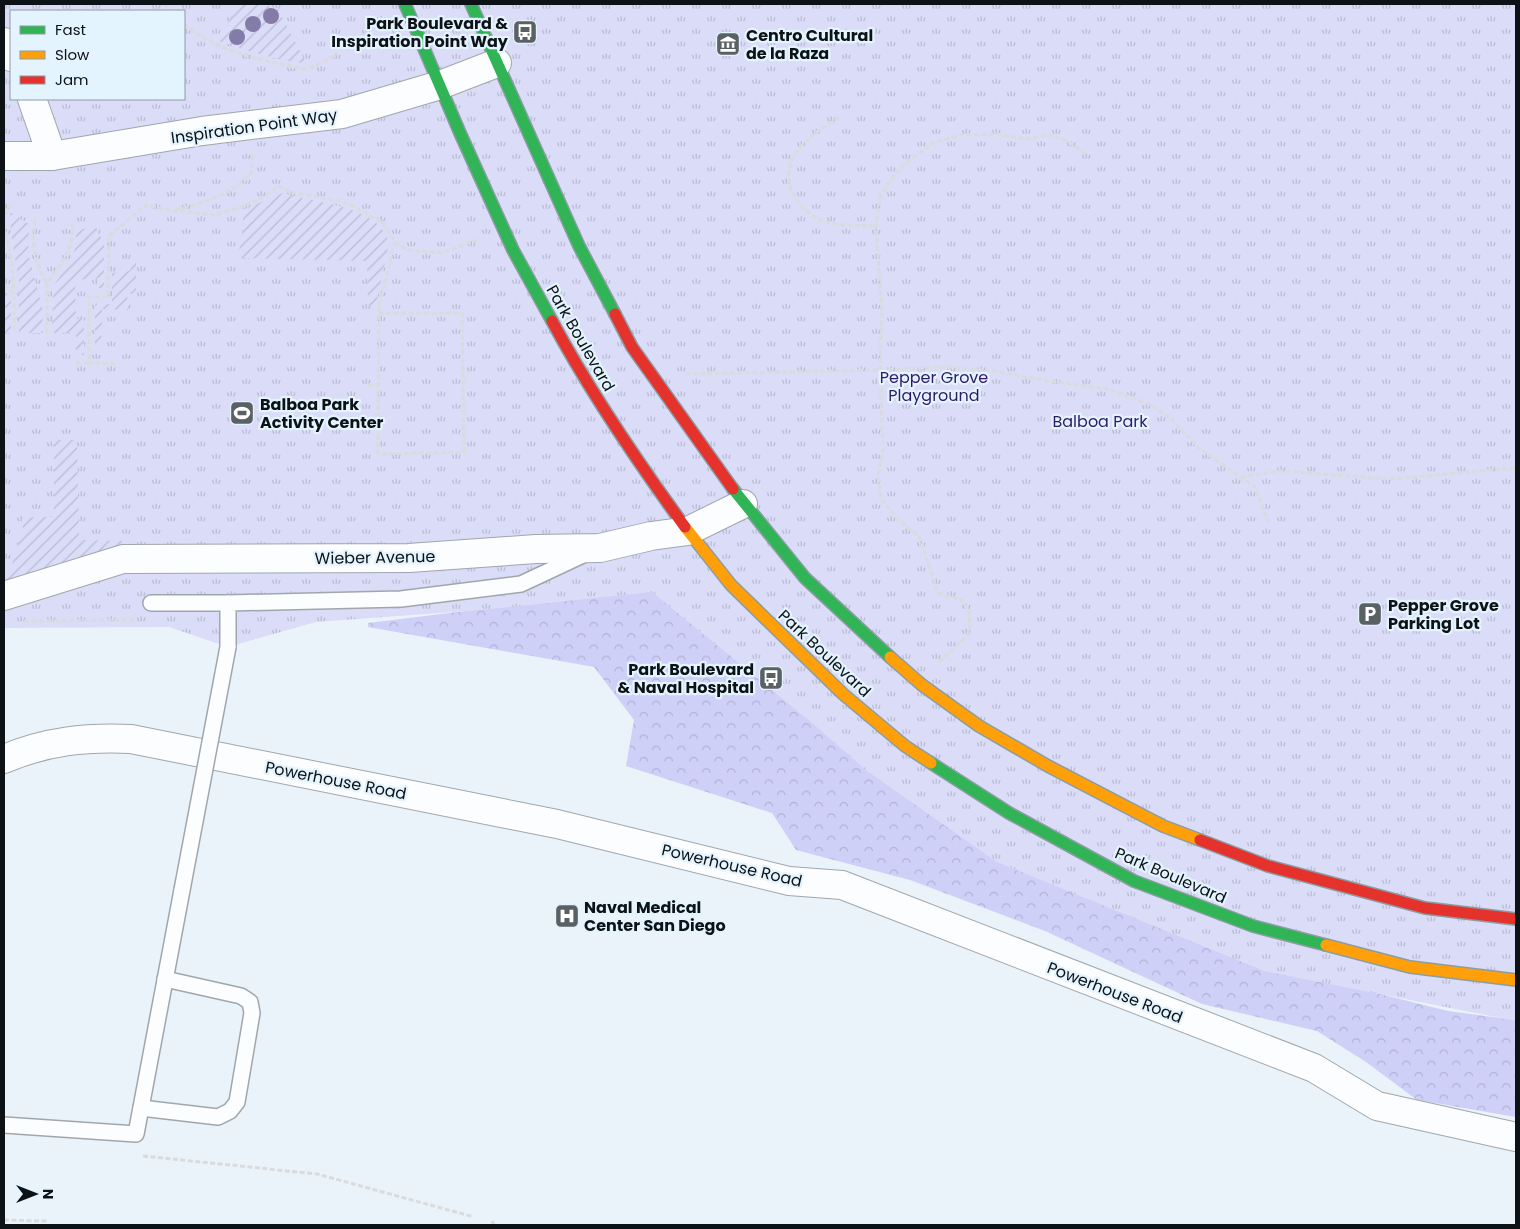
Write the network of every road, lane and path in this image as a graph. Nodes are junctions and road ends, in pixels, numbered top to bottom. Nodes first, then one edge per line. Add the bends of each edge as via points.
1 (405, 4) edge
2 (471, 4) edge
3 (185, 25) edge
4 (4, 42) edge
5 (338, 53) dead end
6 (10, 55) edge
7 (497, 63) junction
8 (440, 85) junction
9 (32, 100) edge
10 (838, 118) dead end
11 (4, 156) edge
12 (52, 156) junction
13 (252, 156) dead end
14 (1088, 156) dead end
15 (11, 204) dead end
16 (168, 210) junction
17 (35, 220) dead end
18 (72, 225) dead end
19 (876, 226) junction
20 (480, 239) dead end
21 (395, 242) junction
22 (47, 284) junction
23 (4, 285) edge
24 (14, 294) junction
25 (378, 313) junction
26 (14, 333) dead end
27 (47, 333) dead end
28 (76, 363) dead end
29 (89, 363) junction
30 (115, 364) dead end
31 (880, 370) junction
32 (679, 376) dead end
33 (378, 384) junction
34 (368, 385) dead end
35 (1516, 468) edge
36 (1240, 477) junction
37 (743, 504) junction
38 (1268, 522) dead end
39 (688, 531) junction
40 (600, 548) junction
41 (4, 596) edge
42 (151, 603) dead end
43 (228, 603) junction
44 (138, 620) dead end
45 (23, 622) dead end
46 (937, 664) dead end
47 (4, 759) edge
48 (1516, 920) edge
49 (165, 979) junction
50 (1516, 980) edge
51 (141, 1108) junction
52 (4, 1125) edge
53 (1516, 1137) edge
54 (159, 1157) dead end
55 (474, 1217) dead end
56 (4, 1220) edge
57 (47, 1221) dead end

1 - 8 main road, Park Boulevard
2 - 7 main road
3 - 5 path via 216,43 269,62 309,69
4 - 6 street
7 - 8 street, Inspiration Point Way
7 - 37 main road via 579,246 632,348
8 - 12 street, Inspiration Point Way via 342,114
8 - 39 main road, Park Boulevard via 513,250 575,364 636,460
9 - 12 street
10 - 19 path via 817,131 791,161 788,178 793,193 802,209 819,220
11 - 12 street, Inspiration Point Way
13 - 16 path via 252,170 242,184 185,208
14 - 19 path via 1068,141 1048,135 1026,139 997,134 960,135 933,143 903,165 890,181 880,198
15 - 24 path via 4,215 4,224
16 - 21 path via 215,215 245,206 279,186 290,192 352,206 382,222
16 - 29 path via 146,205 108,236 108,297 89,297
17 - 22 path via 33,250
18 - 22 path via 67,254
19 - 31 path via 882,313
20 - 21 path via 442,252 408,250
21 - 25 path
22 - 27 path
23 - 24 path
24 - 26 path
25 - 33 path
25 - 33 path via 462,313 464,452 378,454
28 - 29 path
29 - 30 path
31 - 32 path via 687,373
31 - 36 path via 949,367 1109,390 1152,404 1200,448
31 - 46 path via 883,450 878,475 881,499 920,538 938,593 962,600 969,611 970,633
33 - 34 path
35 - 36 path via 1389,479 1280,471
36 - 38 path via 1254,486
37 - 39 street, Wieber Avenue
37 - 48 main road via 805,578 922,685 972,721 1048,766 1163,826 1268,866 1425,908
39 - 40 street, Wieber Avenue
39 - 50 main road, Park Boulevard via 730,585 843,694 905,746 1009,813 1134,881 1253,926 1410,967
40 - 41 street, Wieber Avenue via 409,558 122,559
40 - 43 lane via 521,584 401,599
42 - 43 lane
43 - 49 lane, bridge via 228,648
44 - 45 path
47 - 53 street, Powerhouse Road via 23,751 68,741 97,737 131,739 557,824 789,881 842,886 1314,1068 1377,1106
49 - 51 lane
49 - 51 lane via 241,996 250,1002 252,1013 237,1102 230,1111 218,1117
51 - 52 lane via 136,1134
54 - 55 path via 317,1174
56 - 57 path

